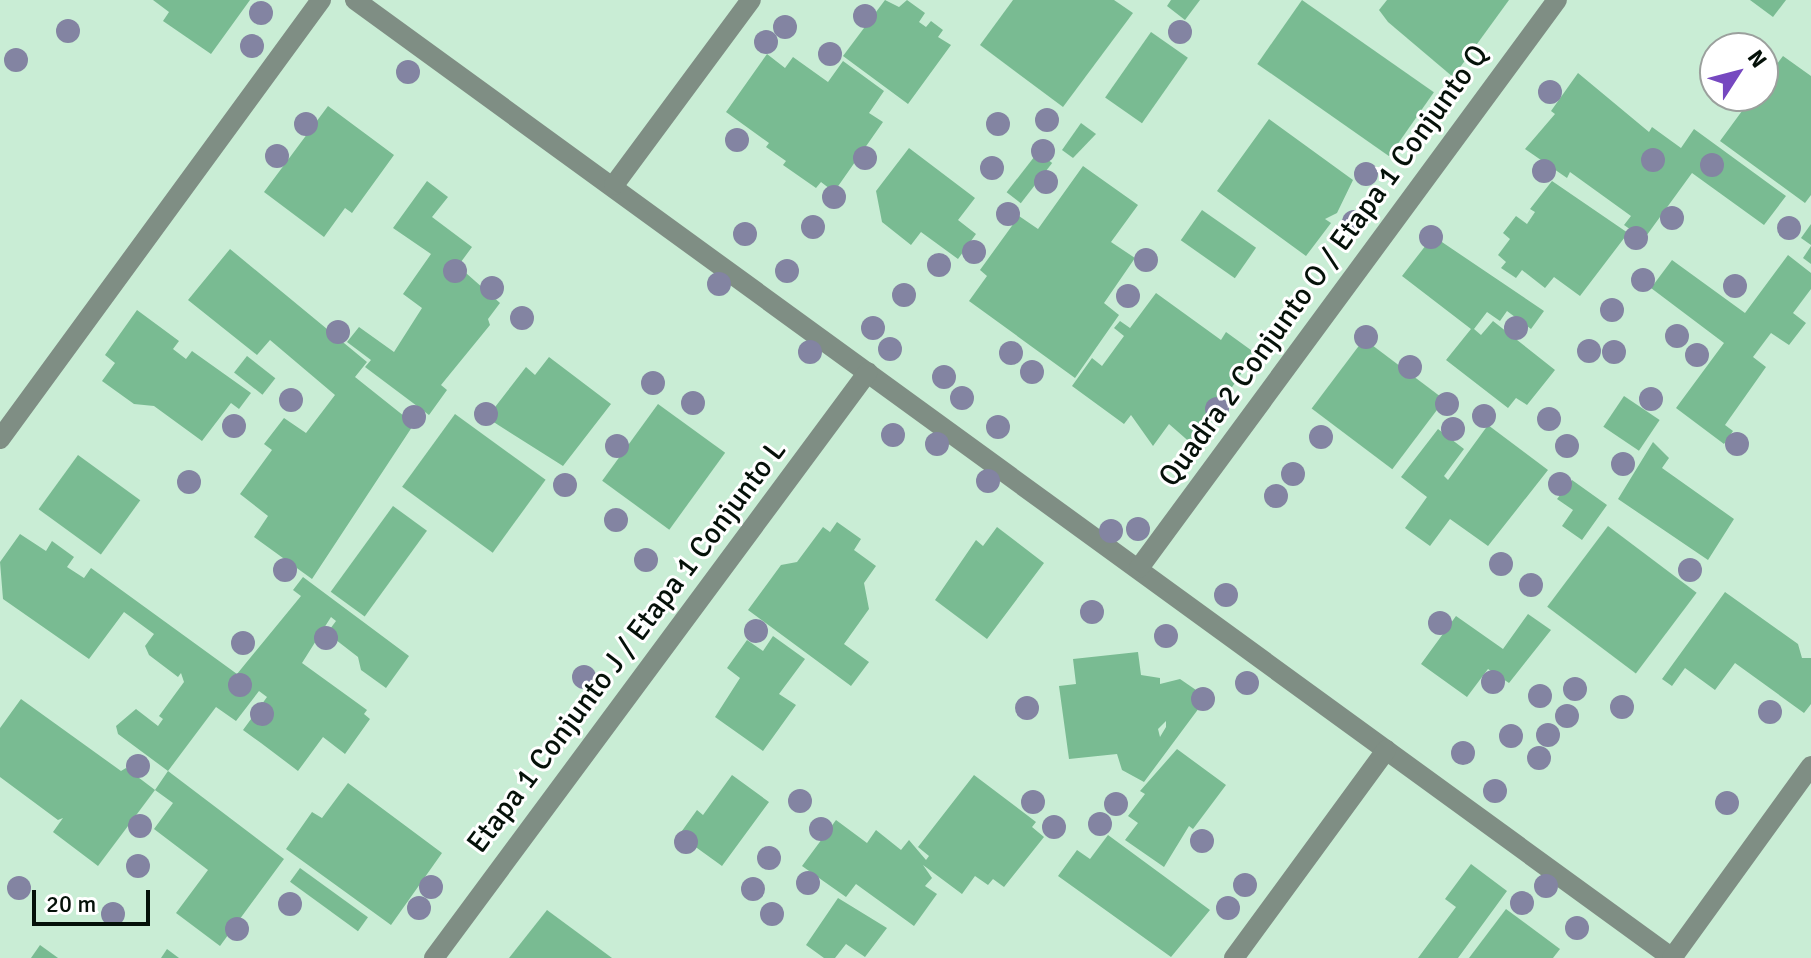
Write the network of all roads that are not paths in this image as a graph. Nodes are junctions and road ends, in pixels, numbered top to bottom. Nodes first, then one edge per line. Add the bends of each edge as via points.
1 (321, 0) edge
2 (355, 0) edge
3 (751, 0) edge
4 (1557, 0) edge
5 (614, 185) junction
6 (868, 372) junction
7 (0, 439) edge
8 (1139, 568) junction
9 (1386, 750) junction
10 (1811, 766) edge
11 (434, 958) edge
12 (1234, 958) edge
13 (1672, 958) edge

1 - 7 street
2 - 5 street
3 - 5 street
4 - 8 street, Quadra 2 Conjunto O / Etapa 1 Conjunto Q
5 - 6 street
6 - 8 street
6 - 11 street, Etapa 1 Conjunto J / Etapa 1 Conjunto L
8 - 9 street
9 - 12 street
9 - 13 street
10 - 13 street

